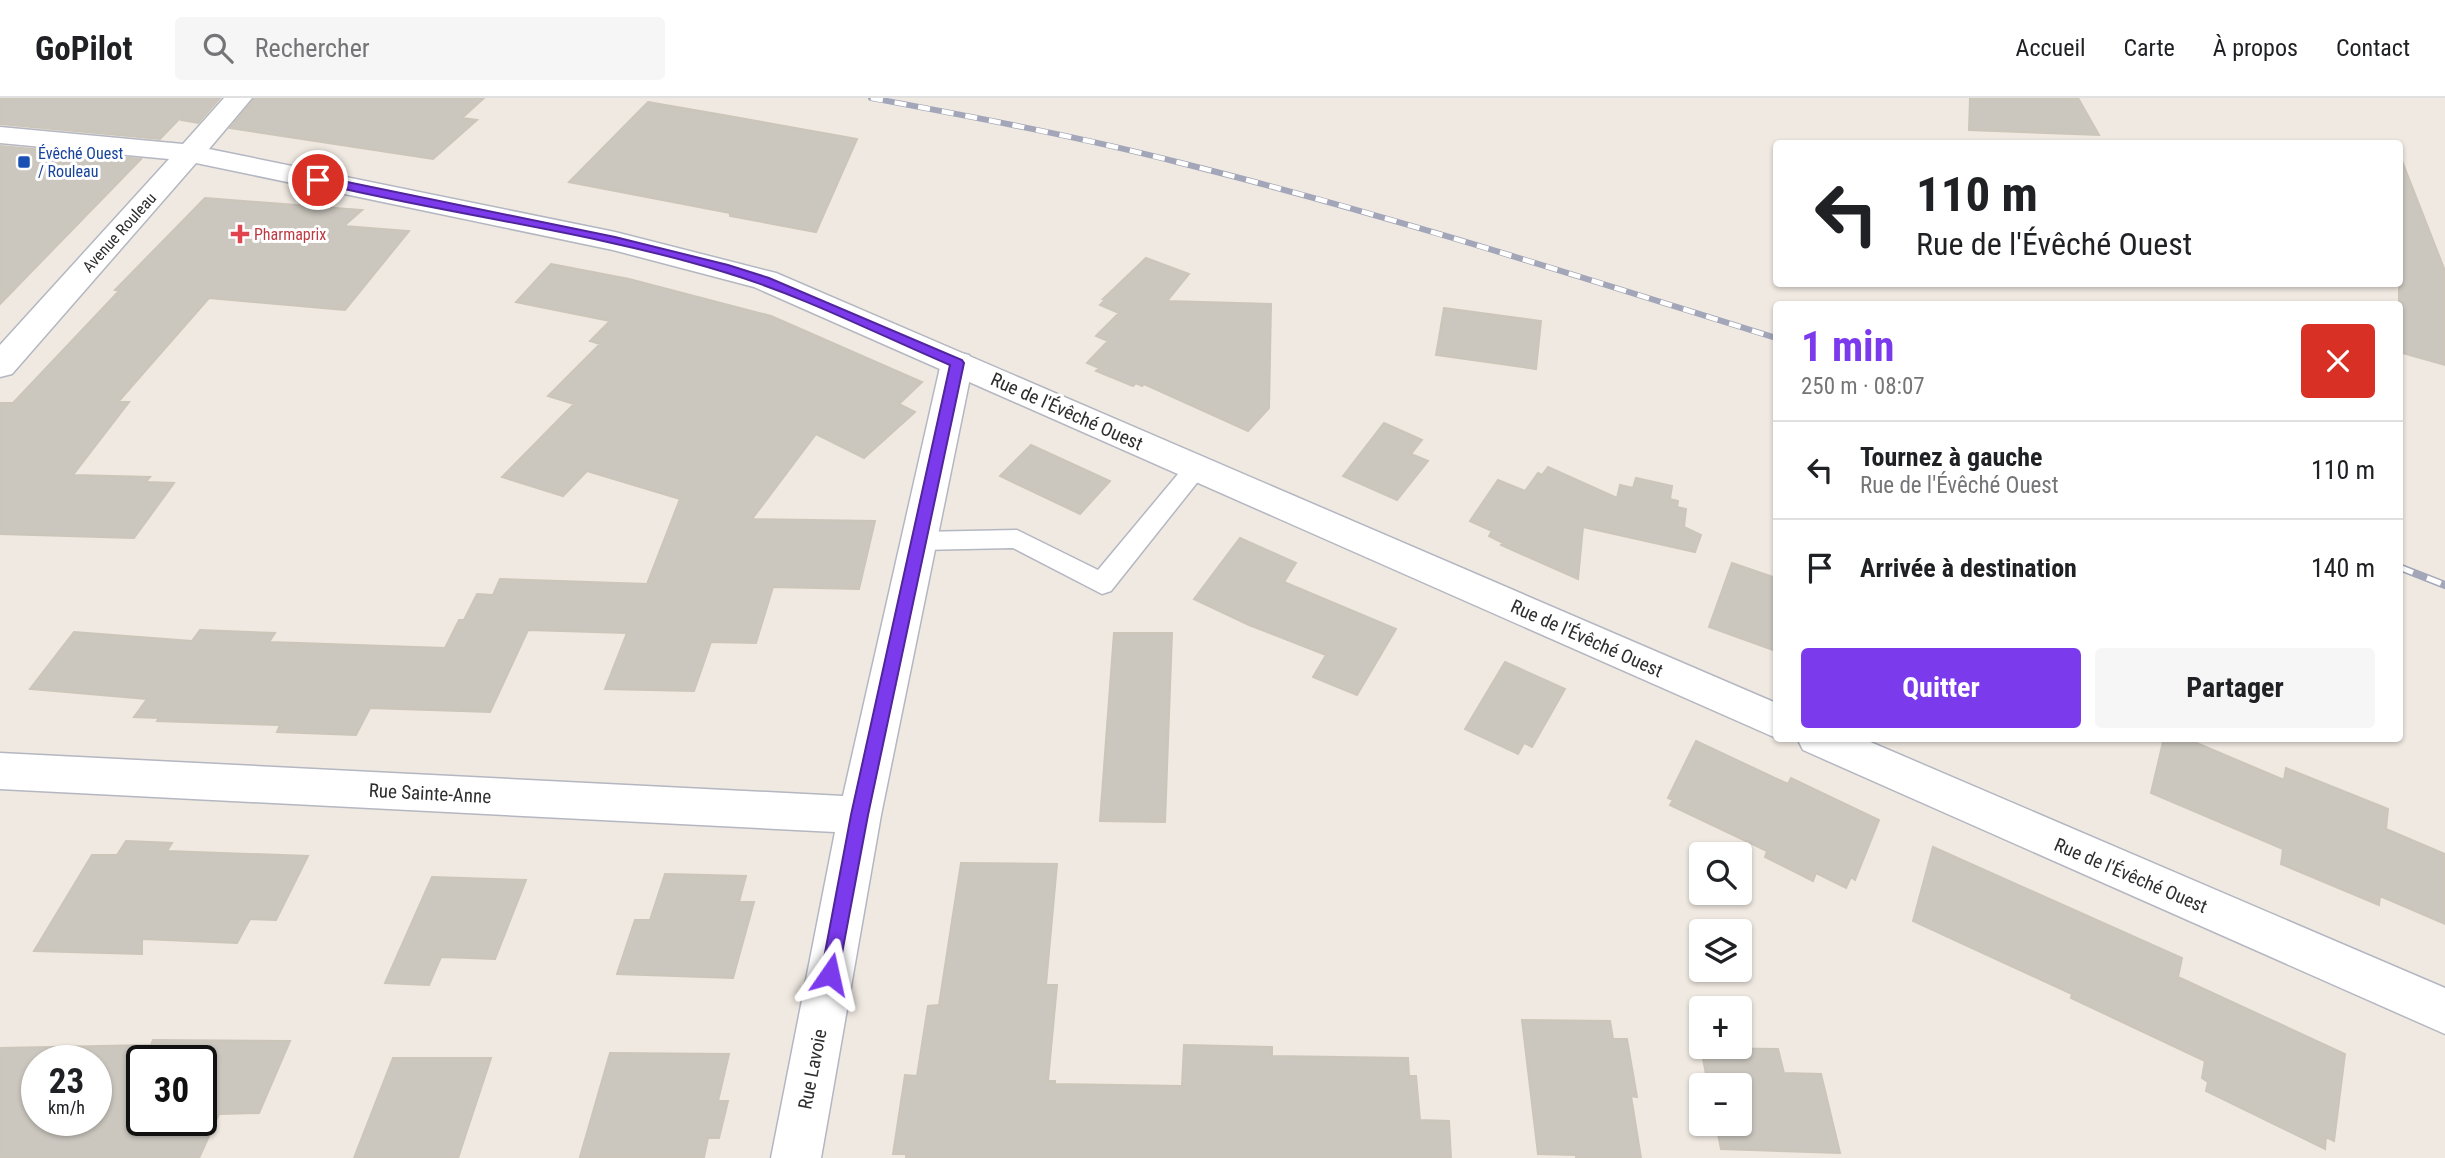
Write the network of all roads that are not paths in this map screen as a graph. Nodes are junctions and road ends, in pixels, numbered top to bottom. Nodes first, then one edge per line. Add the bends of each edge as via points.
1 (239, 98) edge
2 (0, 135) edge
3 (189, 153) junction
4 (957, 363) junction
5 (0, 366) edge
6 (1196, 468) junction
7 (919, 541) junction
8 (1773, 720) edge
9 (1826, 742) edge
10 (0, 771) edge
11 (860, 815) junction
12 (2445, 1011) edge
13 (796, 1158) edge

1 - 3 street, Avenue Rouleau
2 - 3 street, Rue de l'Évêché Ouest
3 - 4 street, Rue de l'Évêché Ouest via 724,268 765,280
3 - 5 street, Avenue Rouleau
4 - 6 street, Rue de l'Évêché Ouest
4 - 7 street, Rue Lavoie
6 - 7 lane via 1102,584 1017,539
6 - 8 street, Rue de l'Évêché Ouest
7 - 11 street, Rue Lavoie
9 - 12 street, Rue de l'Évêché Ouest
10 - 11 street, Rue Sainte-Anne
11 - 13 street, Rue Lavoie

